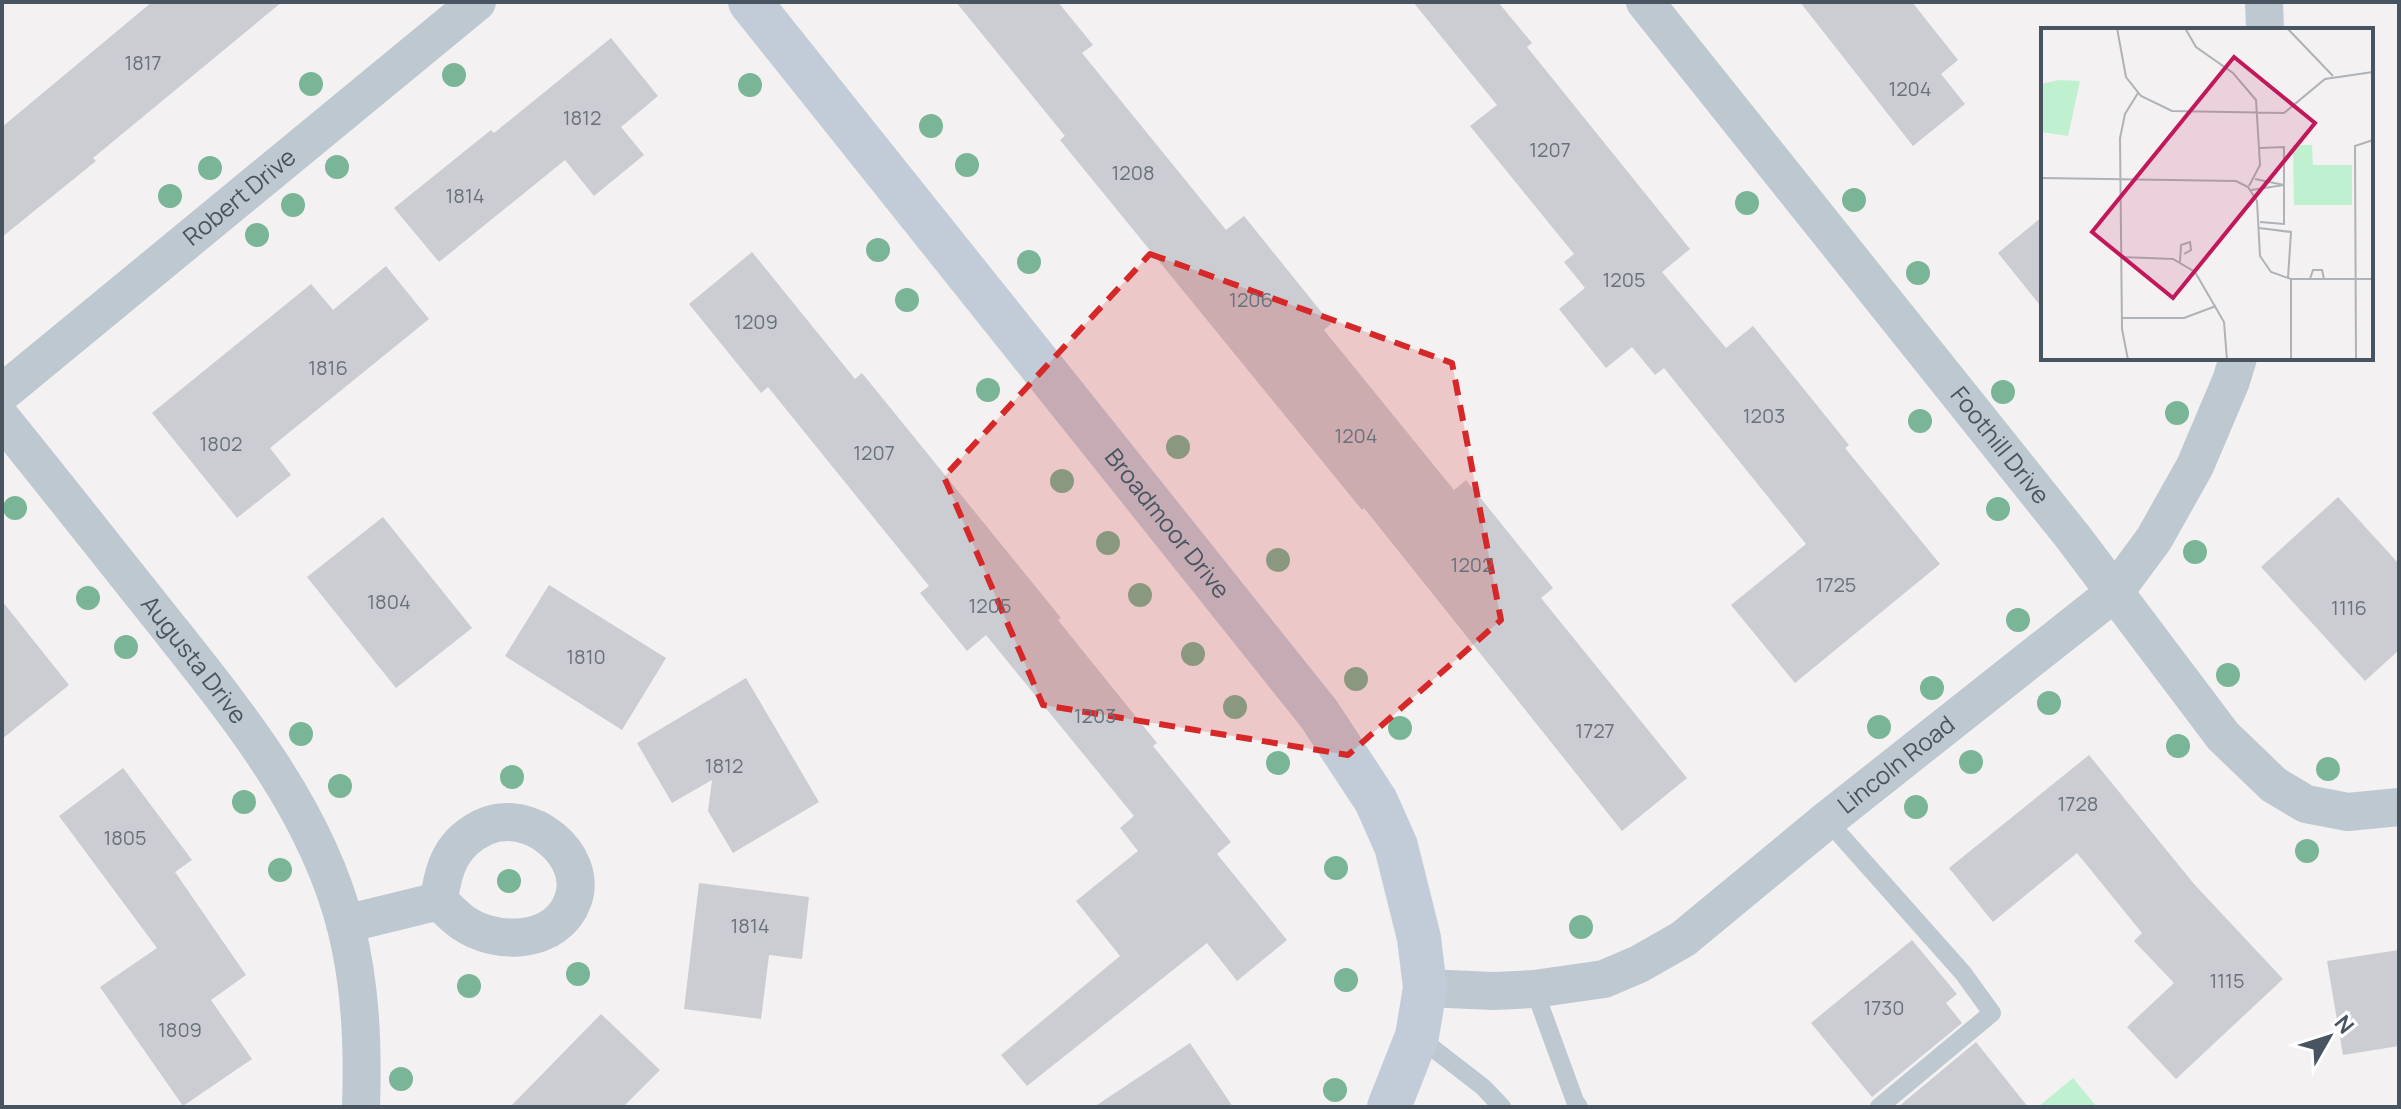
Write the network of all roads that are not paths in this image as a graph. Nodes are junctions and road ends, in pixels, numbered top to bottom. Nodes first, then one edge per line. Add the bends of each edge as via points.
1 (477, 2) edge
2 (750, 2) edge
3 (1645, 2) edge
4 (2264, 2) edge
5 (2265, 28) edge
6 (2237, 360) edge
7 (2, 393) edge
8 (2, 419) edge
9 (2114, 593) junction
10 (2399, 807) edge
11 (1827, 820) junction
12 (439, 901) dead end
13 (345, 924) junction
14 (1425, 988) junction
15 (1534, 989) junction
16 (1417, 1036) junction
17 (361, 1107) edge
18 (1389, 1107) edge
19 (1502, 1107) edge
20 (1579, 1107) edge
21 (1879, 1107) edge

1 - 7 street, Robert Drive
2 - 14 street, Broadmoor Drive via 1319,714 1376,801 1396,846 1419,938
3 - 9 street, Foothill Drive
4 - 5 street
6 - 9 street, Lincoln Road via 2195,466 2154,539
8 - 13 street, Augusta Drive via 281,777 321,854
9 - 10 street, Foothill Drive via 2223,736 2274,785 2306,804 2348,812
9 - 11 street, Lincoln Road
11 - 15 street, Lincoln Road via 1683,939 1604,979
11 - 21 lane via 1992,1013
12 - 13 street
13 - 17 street, Augusta Drive via 363,1044
14 - 15 street, Lincoln Road
14 - 16 street, Broadmoor Drive
15 - 20 lane
16 - 18 street, Broadmoor Drive
16 - 19 lane

